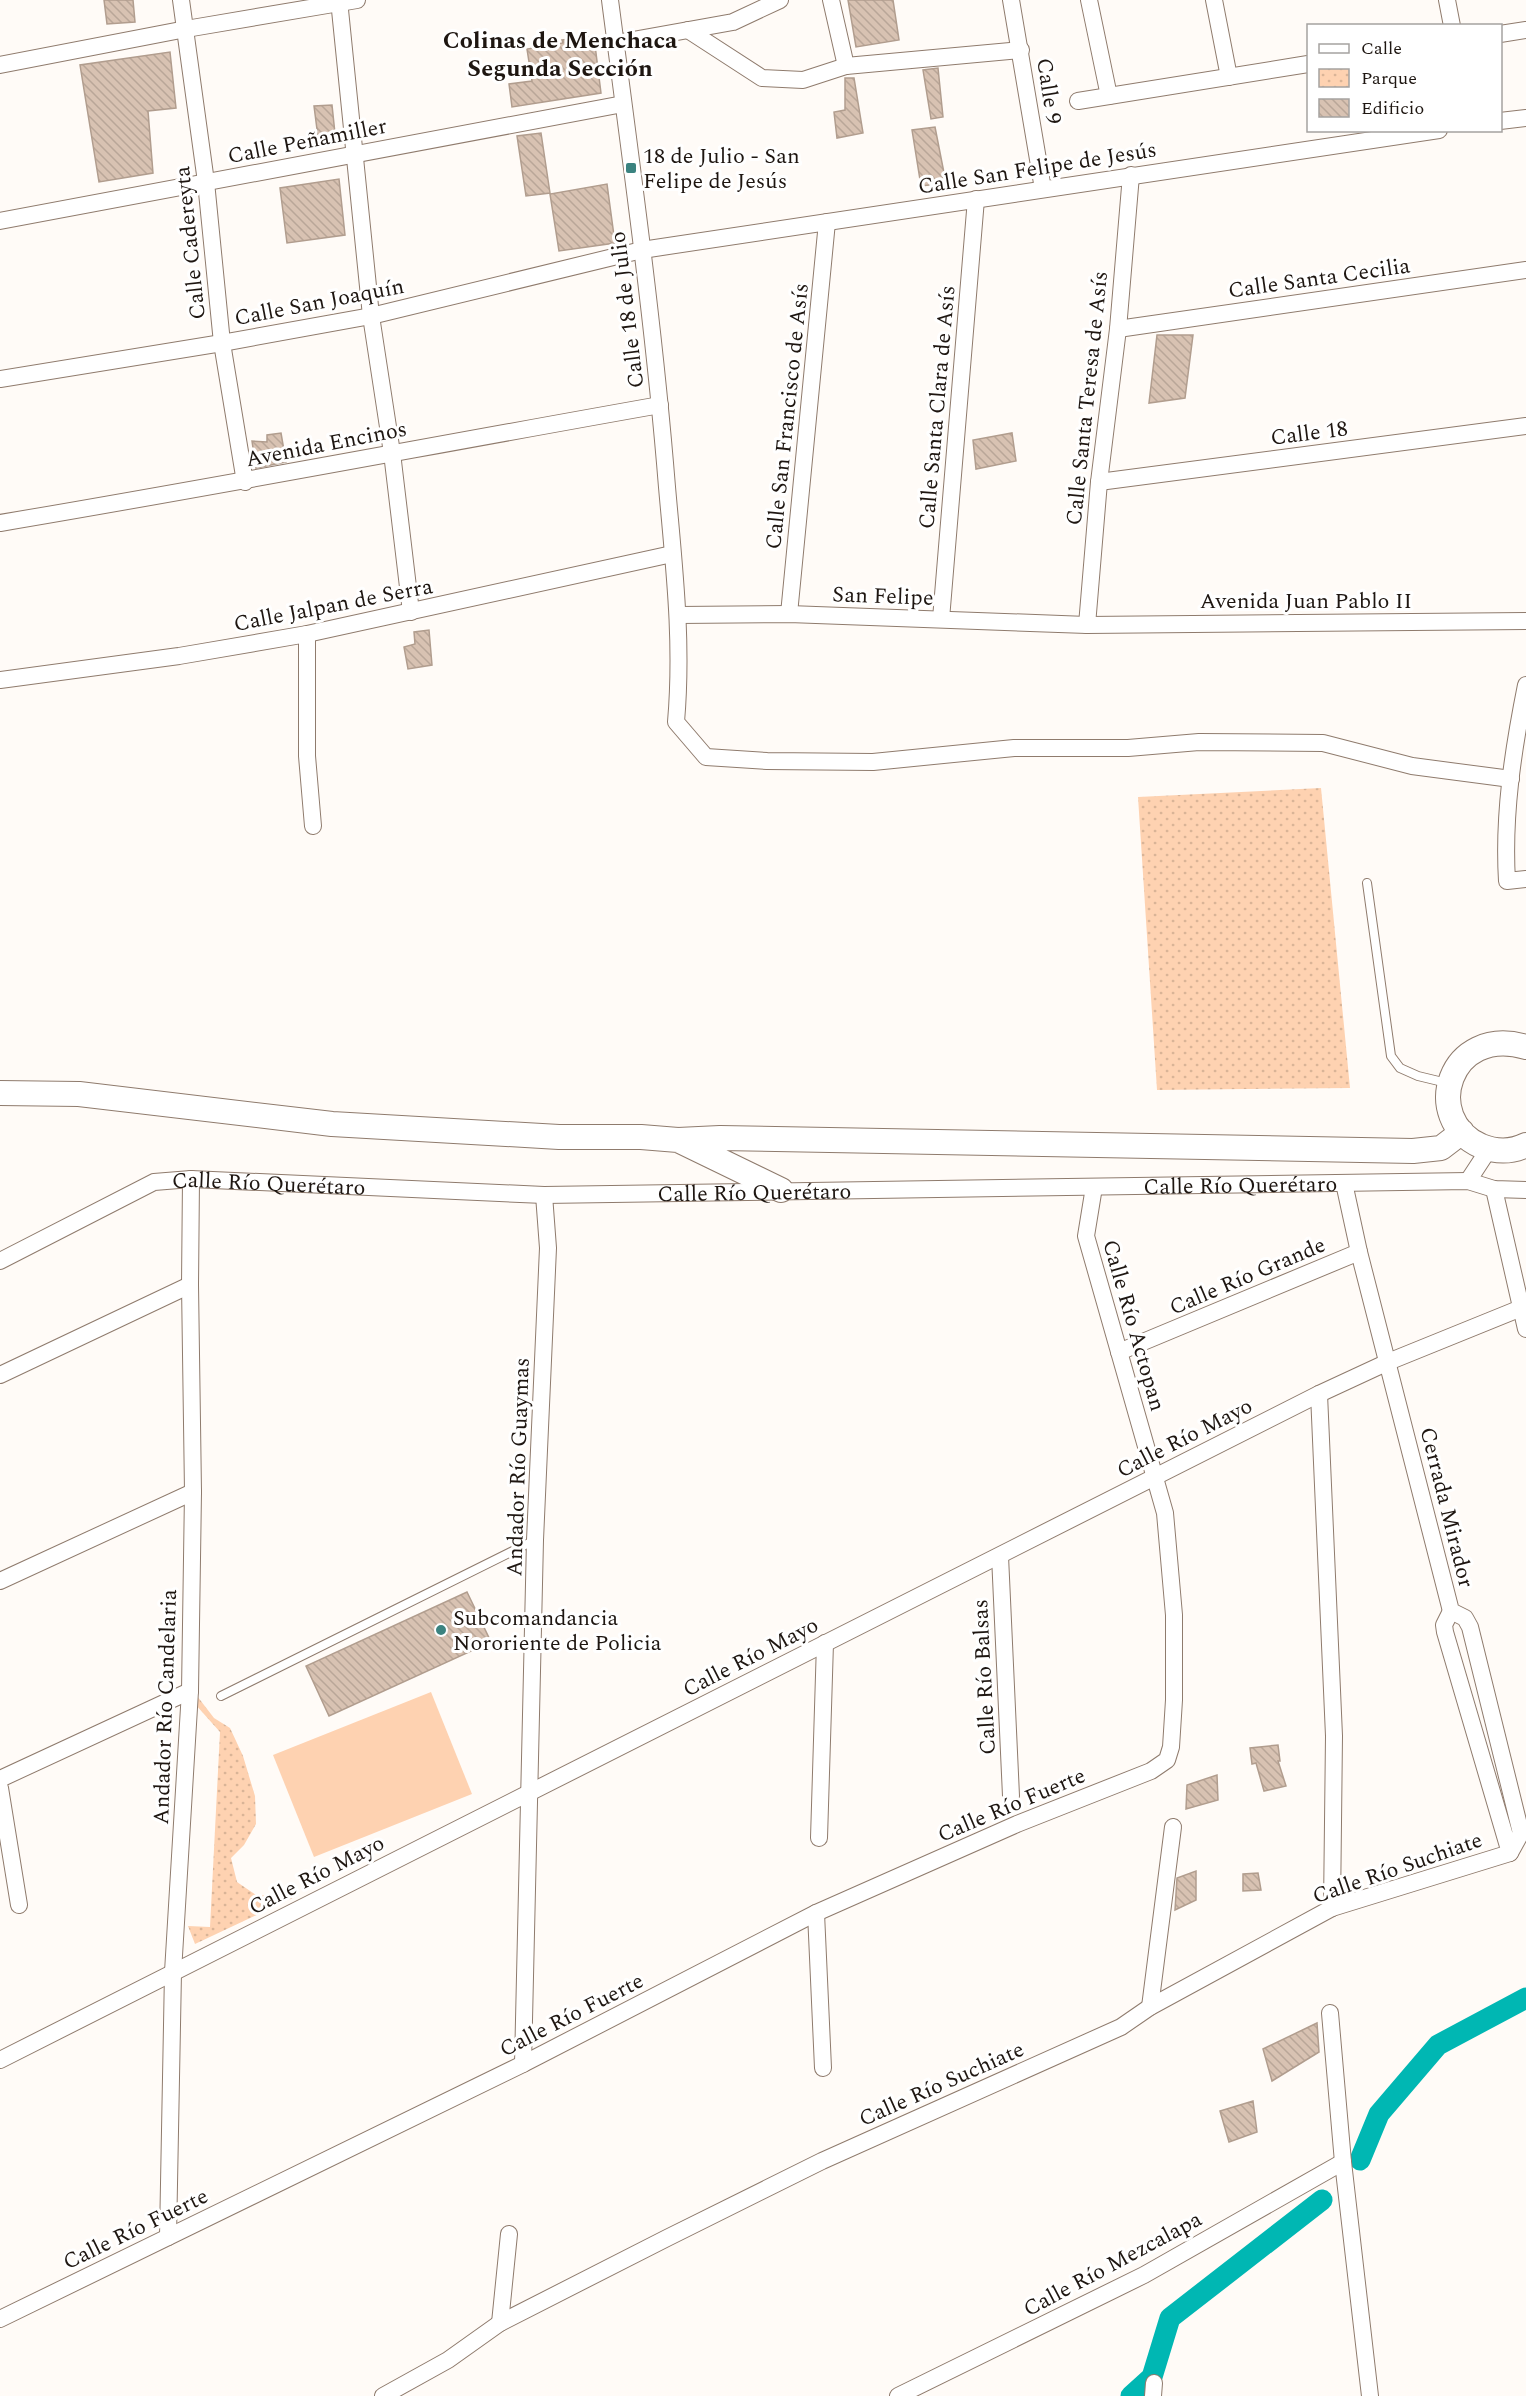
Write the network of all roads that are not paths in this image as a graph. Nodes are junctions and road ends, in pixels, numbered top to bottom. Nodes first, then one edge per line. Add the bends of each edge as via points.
1 (182, 0) edge
2 (357, 0) edge
3 (610, 0) edge
4 (780, 0) edge
5 (831, 0) edge
6 (1011, 0) edge
7 (1089, 0) edge
8 (1214, 0) edge
9 (1448, 0) edge
10 (339, 2) edge
11 (1452, 24) edge
12 (186, 29) junction
13 (688, 30) junction
14 (1526, 30) edge
15 (1502, 34) edge
16 (616, 43) junction
17 (1021, 50) junction
18 (1307, 64) edge
19 (0, 65) edge
20 (846, 66) junction
21 (1229, 77) junction
22 (1108, 96) junction
23 (1078, 101) dead end
24 (623, 104) junction
25 (1526, 118) edge
26 (1502, 122) edge
27 (1425, 132) edge
28 (354, 153) junction
29 (1131, 176) junction
30 (206, 182) junction
31 (1043, 189) junction
32 (976, 199) junction
33 (0, 221) edge
34 (827, 222) junction
35 (642, 250) junction
36 (1526, 270) edge
37 (371, 316) junction
38 (1118, 329) junction
39 (222, 343) junction
40 (0, 379) edge
41 (660, 405) junction
42 (1526, 426) edge
43 (392, 453) junction
44 (244, 482) junction
45 (1099, 482) junction
46 (0, 523) edge
47 (672, 554) junction
48 (411, 612) junction
49 (789, 614) junction
50 (679, 615) junction
51 (941, 619) junction
52 (1526, 621) edge
53 (1087, 625) junction
54 (307, 634) junction
55 (0, 680) edge
56 (1526, 685) edge
57 (1510, 779) junction
58 (313, 826) dead end
59 (1526, 879) edge
60 (1367, 883) dead end
61 (1526, 1047) edge
62 (1450, 1083) junction
63 (0, 1093) edge
64 (1462, 1132) junction
65 (678, 1140) junction
66 (1526, 1145) edge
67 (1489, 1149) junction
68 (191, 1179) junction
69 (1468, 1181) junction
70 (1344, 1183) junction
71 (1094, 1187) junction
72 (1494, 1189) junction
73 (781, 1190) junction
74 (1526, 1190) edge
75 (544, 1195) junction
76 (1359, 1252) junction
77 (0, 1261) edge
78 (190, 1285) junction
79 (1523, 1307) edge
80 (1526, 1329) edge
81 (1119, 1352) junction
82 (1388, 1362) junction
83 (0, 1375) edge
84 (1319, 1394) junction
85 (1156, 1477) junction
86 (193, 1492) junction
87 (535, 1540) junction
88 (1000, 1556) junction
89 (0, 1581) edge
90 (1451, 1611) junction
91 (825, 1643) junction
92 (190, 1690) junction
93 (221, 1696) dead end
94 (1167, 1760) joint
95 (0, 1779) edge
96 (0, 1788) edge
97 (528, 1792) junction
98 (1011, 1796) dead end
99 (1173, 1827) dead end
100 (1524, 1831) edge
101 (819, 1838) dead end
102 (1510, 1853) junction
103 (19, 1905) dead end
104 (1332, 1908) junction
105 (816, 1913) junction
106 (173, 1972) junction
107 (1150, 2007) junction
108 (1330, 2013) dead end
109 (0, 2060) edge
110 (522, 2064) junction
111 (823, 2068) dead end
112 (1343, 2162) junction
113 (509, 2234) dead end
114 (168, 2237) junction
115 (0, 2319) edge
116 (500, 2323) junction
117 (383, 2396) edge
118 (898, 2396) edge
119 (1370, 2396) edge

1 - 12 street, Calle Cadereyta
2 - 10 street
3 - 16 street, Calle 18 de Julio
4 - 13 street via 733,22
5 - 20 street
6 - 17 street, Calle 9
7 - 22 street
8 - 21 street
9 - 11 street
10 - 12 street
10 - 28 street
12 - 19 street
12 - 30 street, Calle Cadereyta
13 - 16 street
13 - 20 street via 762,78 802,80
14 - 15 street
16 - 24 street, Calle 18 de Julio
17 - 20 street
17 - 31 street, Calle 9
18 - 21 street
21 - 22 street
22 - 23 street
24 - 28 street, Calle Peñamiller
24 - 35 street, Calle 18 de Julio
25 - 26 street
27 - 29 street, Calle San Felipe de Jesús
28 - 30 street, Calle Peñamiller
28 - 37 street
29 - 31 street, Calle San Felipe de Jesús
29 - 38 street, Calle Santa Teresa de Asís
30 - 33 street, Calle Peñamiller
30 - 39 street, Calle Cadereyta
31 - 32 street, Calle San Felipe de Jesús
32 - 34 street, Calle San Felipe de Jesús
32 - 51 street, Calle Santa Clara de Asís
34 - 35 street, Calle San Felipe de Jesús
34 - 49 street, Calle San Francisco de Asís
35 - 37 street, Calle San Joaquín
35 - 41 street, Calle 18 de Julio
36 - 38 street, Calle Santa Cecilia
37 - 39 street, Calle San Joaquín
37 - 43 street
38 - 45 street, Calle Santa Teresa de Asís
39 - 40 street, Calle San Joaquín
39 - 44 street, Calle Cadereyta
41 - 43 street, Avenida Encinos
41 - 47 street, Calle 18 de Julio
42 - 45 street, Calle 18
43 - 44 street, Avenida Encinos
43 - 48 street
44 - 46 street, Avenida Encinos
45 - 53 street, Calle Santa Teresa de Asís
47 - 48 street, Calle Jalpan de Serra
47 - 50 street, Calle 18 de Julio
48 - 54 street, Calle Jalpan de Serra
49 - 50 street, San Felipe
49 - 51 street, San Felipe
50 - 57 street, Calle 18 de Julio via 676,722 706,757 873,762 1014,748 1128,748 1199,742 1323,743 1412,766
51 - 53 street, San Felipe
52 - 53 street, Avenida Juan Pablo II
54 - 55 street, Calle Jalpan de Serra
54 - 58 street via 307,756
56 - 57 street
57 - 59 street via 1504,841 1507,881
60 - 62 lane via 1391,1056 1400,1068
61 - 62 main road via 1510,1042 1479,1047 1466,1056
62 - 64 main road via 1453,1118
63 - 65 main road, Calle Río Querétaro via 78,1094 332,1124
64 - 65 main road, Calle Río Querétaro via 1441,1148 1413,1152
64 - 67 main road
65 - 73 main road
66 - 67 main road via 1504,1151
67 - 69 street
68 - 75 street, Calle Río Querétaro
68 - 77 street, Calle Río Querétaro via 154,1182
68 - 78 street, Andador Río Candelaria
69 - 70 street, Calle Río Querétaro
69 - 72 street, Calle Río Querétaro
70 - 71 street, Calle Río Querétaro
70 - 76 street, Cerrada Mirador
71 - 73 street, Calle Río Querétaro
71 - 81 street, Calle Río Actopan via 1086,1236
72 - 74 street, Calle Río Querétaro
72 - 79 street
73 - 75 street, Calle Río Querétaro
75 - 87 street, Andador Río Guaymas via 548,1248
76 - 81 street, Calle Río Grande
76 - 82 street, Cerrada Mirador
78 - 83 street
78 - 86 street, Andador Río Candelaria
79 - 80 street
79 - 82 street, Calle Río Mayo
81 - 85 street, Calle Río Actopan
82 - 84 street, Calle Río Mayo
82 - 90 street, Cerrada Mirador
84 - 85 street, Calle Río Mayo
84 - 104 street via 1335,1736
85 - 88 street, Calle Río Mayo
85 - 94 street, Calle Río Actopan via 1165,1513 1173,1615 1174,1700
86 - 89 street
86 - 92 street, Andador Río Candelaria
87 - 93 lane
87 - 97 street, Andador Río Guaymas
88 - 91 street, Calle Río Mayo
88 - 98 street, Calle Río Balsas
90 - 100 street, Cerrada Mirador via 1465,1618 1470,1627
90 - 102 street via 1445,1632
91 - 97 street, Calle Río Mayo
91 - 101 street
92 - 95 street
92 - 106 street, Andador Río Candelaria
94 - 105 street, Calle Río Fuerte via 1151,1771 1017,1824
96 - 103 street
97 - 106 street, Calle Río Mayo
97 - 110 street, Andador Río Guaymas
99 - 107 street
100 - 102 street, Calle Río Suchiate
102 - 104 street, Calle Río Suchiate
104 - 107 street, Calle Río Suchiate
105 - 110 street, Calle Río Fuerte
105 - 111 street
106 - 109 street, Calle Río Mayo
106 - 114 street, Andador Río Candelaria
107 - 116 street, Calle Río Suchiate via 1121,2027 822,2161
108 - 112 street
110 - 114 street, Calle Río Fuerte
112 - 118 street, Calle Río Mezcalapa via 1144,2274
112 - 119 street
113 - 116 street
114 - 115 street, Calle Río Fuerte
116 - 117 street, Calle Río Suchiate via 438,2366

